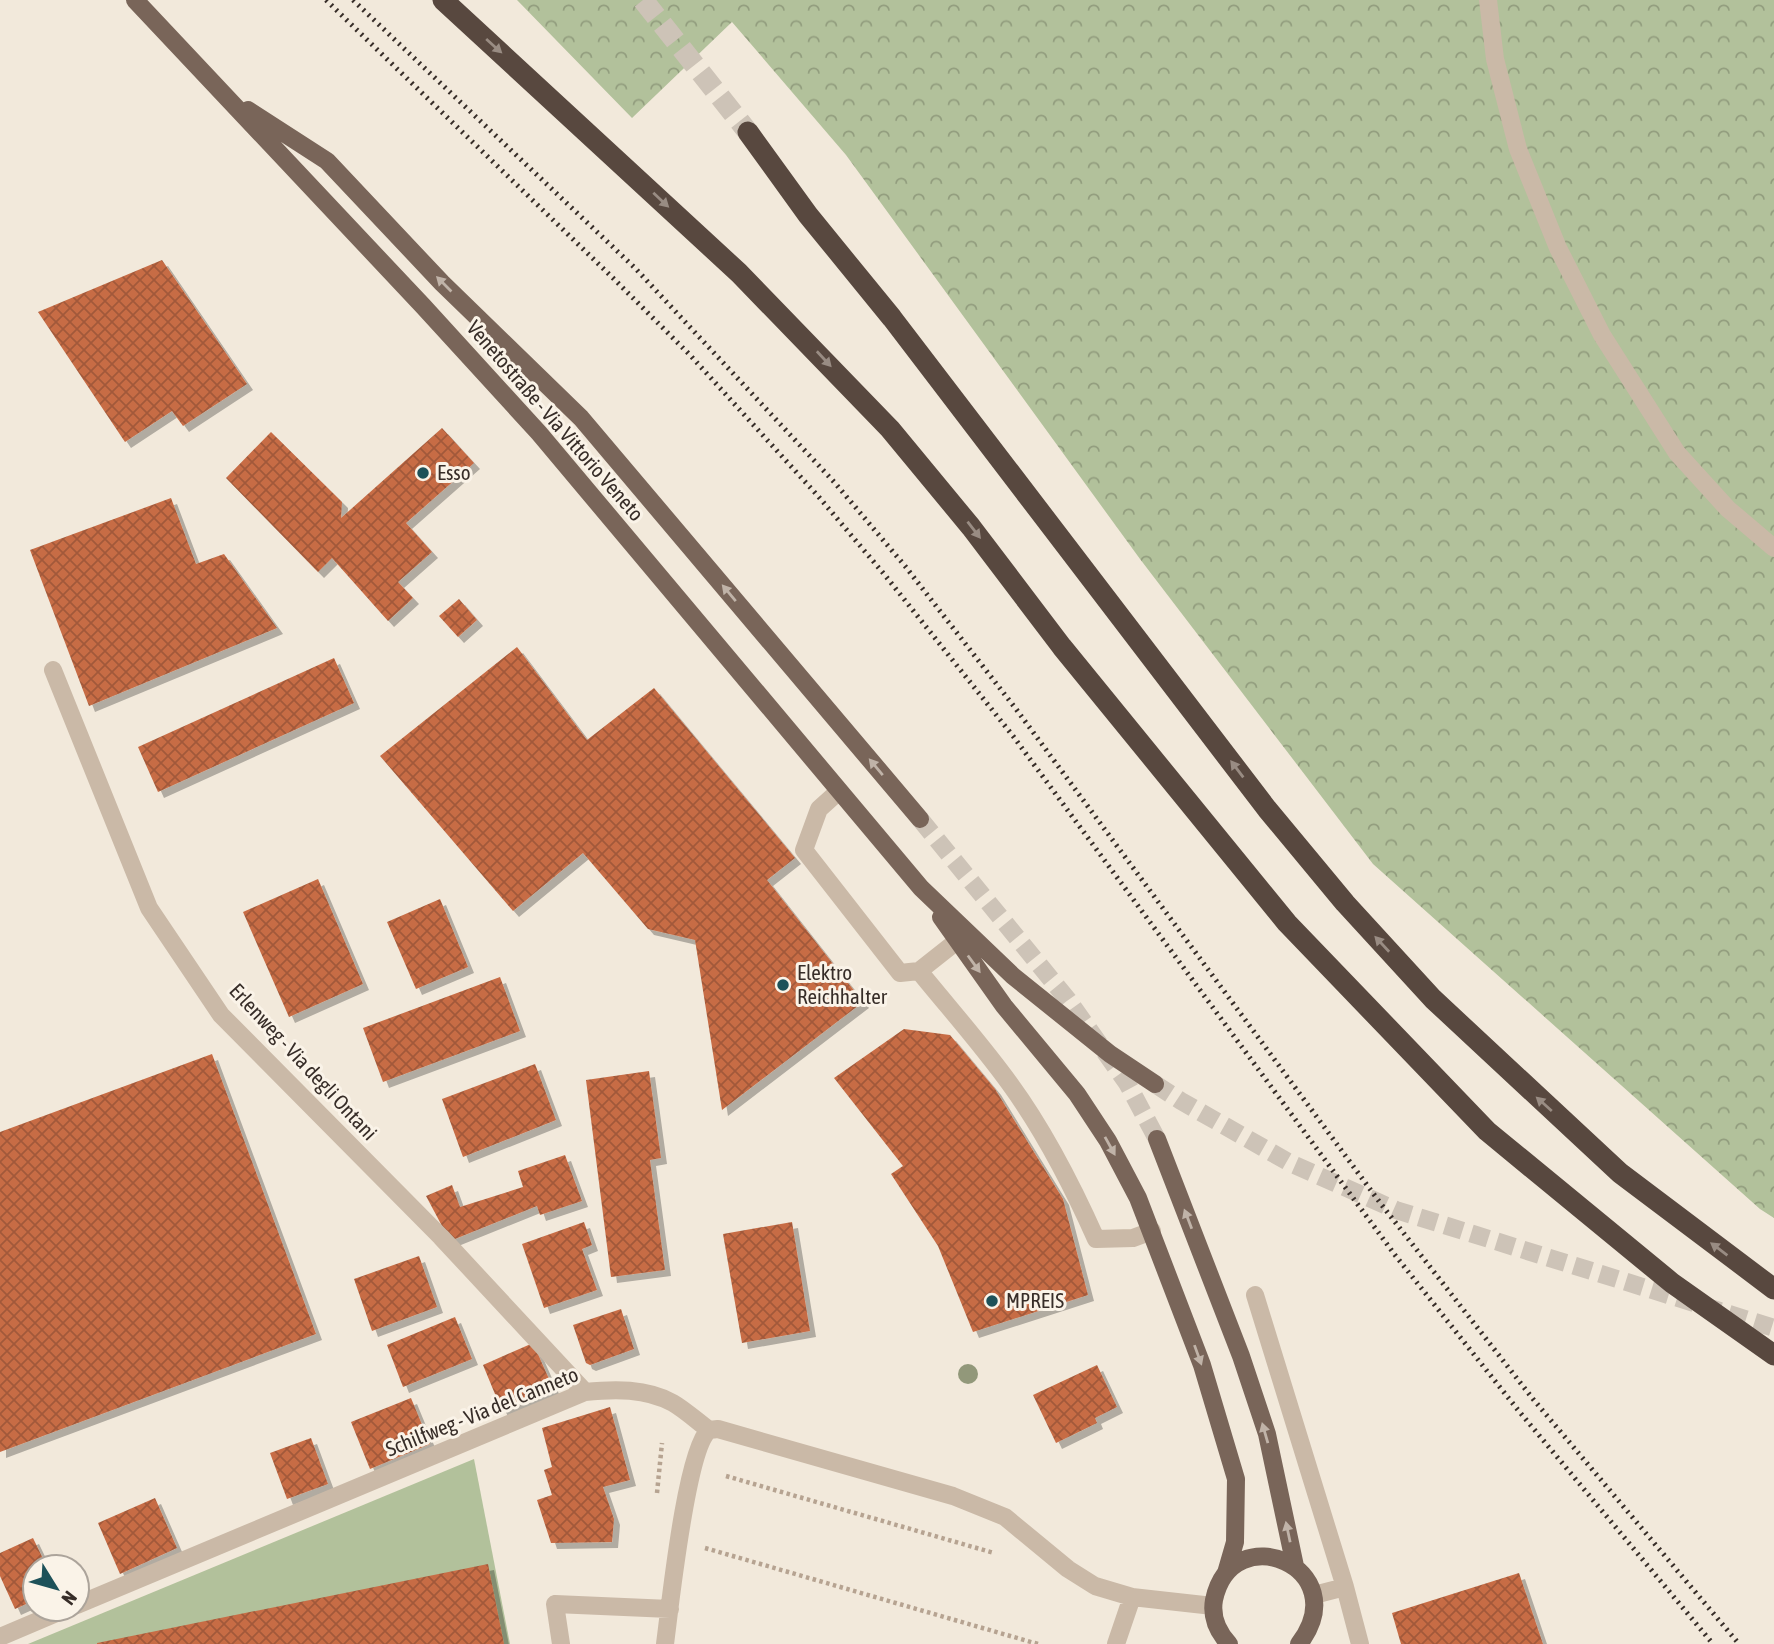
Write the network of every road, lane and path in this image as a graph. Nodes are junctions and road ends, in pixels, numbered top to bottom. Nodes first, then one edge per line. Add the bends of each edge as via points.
1 (135, 0) edge
2 (443, 0) edge
3 (1488, 0) edge
4 (222, 92) junction
5 (748, 132) tunnel mouth
6 (1774, 548) edge
7 (53, 670) dead end
8 (839, 791) junction
9 (920, 819) tunnel mouth
10 (921, 888) junction
11 (957, 941) junction
12 (919, 971) junction
13 (1155, 1084) tunnel mouth
14 (1157, 1139) tunnel mouth
15 (1152, 1231) junction
16 (1774, 1289) edge
17 (1255, 1295) dead end
18 (1774, 1355) edge
19 (585, 1392) junction
20 (709, 1430) junction
21 (726, 1476) dead end
22 (705, 1548) dead end
23 (994, 1553) dead end
24 (1295, 1566) junction
25 (1226, 1573) junction
26 (1345, 1587) junction
27 (1314, 1595) junction
28 (1132, 1597) junction
29 (91, 1599) edge
30 (1213, 1606) junction
31 (670, 1609) junction
32 (33, 1623) edge
33 (1313, 1636) edge
34 (0, 1637) edge
35 (561, 1644) edge
36 (665, 1644) edge
37 (1038, 1644) edge
38 (1116, 1644) edge
39 (1229, 1644) edge
40 (1300, 1644) edge
41 (1360, 1644) edge

1 - 4 main road, Venetostraße - Via Vittorio Veneto
2 -> 18 highway via 739,273 890,429 1287,923 1487,1131 1672,1283
3 - 6 street via 1495,59 1518,149 1558,248 1602,335 1677,453 1728,509
4 - 8 main road, Venetostraße - Via Vittorio Veneto via 539,433
9 -> 4 main road via 581,418 442,283 327,161
16 -> 5 highway via 1610,1164 1433,999 1345,903 1258,798
7 - 19 street, Erlenweg - Via degli Ontani via 149,908 222,1015 441,1237
8 - 10 main road, Venetostraße - Via Vittorio Veneto
8 - 12 street via 819,809 804,850 900,972
10 - 11 main road
10 - 13 main road via 1013,976
11 - 12 street
11 -> 15 main road via 1077,1094 1108,1141
12 - 15 street via 1010,1083 1076,1192 1096,1240 1133,1238
24 -> 14 main road via 1267,1434
15 -> 25 main road via 1202,1366 1236,1479 1235,1542
17 - 26 street
19 - 20 street, Schilfweg - Via del Canneto via 613,1389 652,1394 673,1403
19 - 29 street, Schilfweg - Via del Canneto
20 - 28 street, Schilfweg - Via del Canneto via 953,1496 1005,1517 1095,1586
20 - 31 street via 696,1451
21 - 23 path
22 - 37 path
24 - 25 main road via 1281,1558 1251,1557
24 - 27 main road
25 - 30 main road
26 - 27 street
26 - 41 street
27 - 33 main road
28 - 30 street, Schilfweg - Via del Canneto
28 - 38 street
30 - 39 main road via 1215,1623
31 - 35 street via 555,1604
31 - 36 street
32 - 34 street
33 - 40 main road

